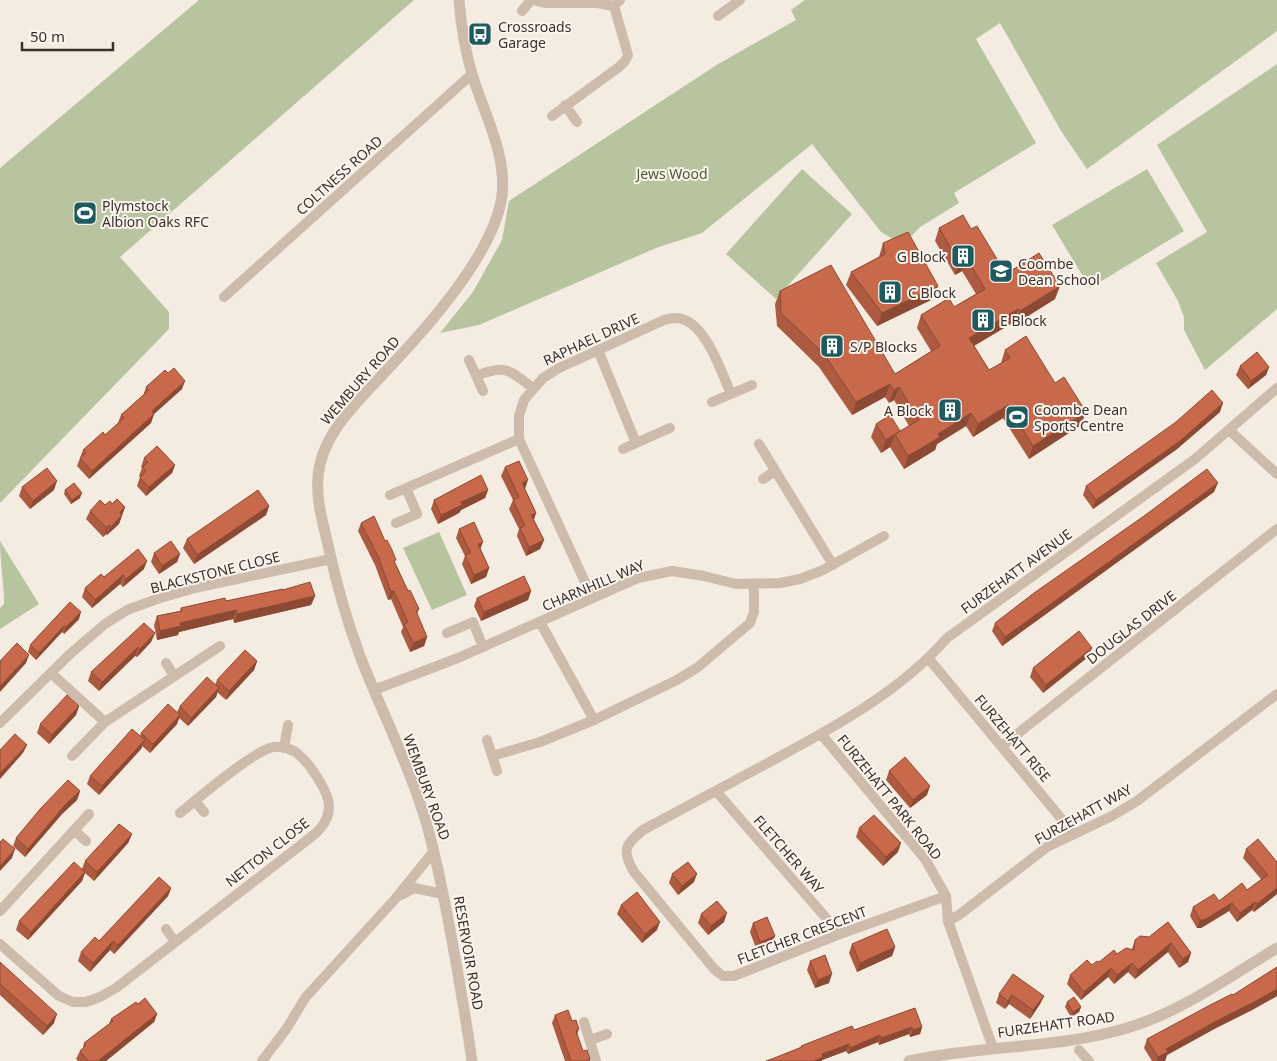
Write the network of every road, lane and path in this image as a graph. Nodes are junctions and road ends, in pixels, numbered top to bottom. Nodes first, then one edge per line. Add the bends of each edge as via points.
1 (459, 0) edge
2 (532, 0) edge
3 (736, 1) edge
4 (617, 3) edge
5 (522, 11) dead end
6 (718, 16) dead end
7 (472, 74) junction
8 (565, 106) junction
9 (552, 116) dead end
10 (577, 122) dead end
11 (224, 297) dead end
12 (598, 350) junction
13 (470, 360) dead end
14 (476, 376) junction
15 (752, 385) dead end
16 (533, 388) junction
17 (1277, 388) edge
18 (483, 391) dead end
19 (731, 394) junction
20 (712, 402) dead end
21 (670, 428) dead end
22 (1229, 430) junction
23 (519, 439) junction
24 (636, 443) junction
25 (759, 444) dead end
26 (624, 449) dead end
27 (775, 471) junction
28 (1277, 474) edge
29 (763, 479) dead end
30 (406, 488) junction
31 (390, 495) dead end
32 (396, 523) dead end
33 (1277, 529) edge
34 (884, 536) dead end
35 (331, 559) junction
36 (833, 565) junction
37 (752, 584) junction
38 (592, 597) junction
39 (540, 622) junction
40 (447, 633) dead end
41 (220, 646) dead end
42 (484, 647) junction
43 (930, 659) junction
44 (166, 663) dead end
45 (52, 674) junction
46 (174, 676) junction
47 (374, 690) junction
48 (1277, 694) edge
49 (594, 720) junction
50 (105, 722) junction
51 (0, 723) edge
52 (288, 725) dead end
53 (820, 734) junction
54 (487, 740) dead end
55 (1002, 746) junction
56 (284, 748) junction
57 (72, 756) dead end
58 (492, 756) junction
59 (497, 771) dead end
60 (716, 791) junction
61 (195, 801) junction
62 (204, 812) dead end
63 (180, 813) dead end
64 (88, 814) dead end
65 (74, 830) junction
66 (1074, 834) junction
67 (86, 841) dead end
68 (434, 851) junction
69 (443, 894) junction
70 (946, 896) junction
71 (396, 898) junction
72 (0, 911) edge
73 (948, 921) junction
74 (166, 929) dead end
75 (840, 934) junction
76 (175, 942) junction
77 (0, 944) edge
78 (1277, 948) edge
79 (584, 1022) dead end
80 (607, 1034) dead end
81 (590, 1040) junction
82 (993, 1048) junction
83 (1079, 1050) dead end
84 (940, 1058) edge
85 (262, 1061) edge
86 (472, 1061) edge
87 (596, 1061) edge
88 (910, 1061) edge
89 (1089, 1061) edge

1 - 7 street, WEMBURY ROAD
2 - 4 street via 545,3
2 - 5 street
3 - 6 street
4 - 8 street via 628,55 625,61
7 - 11 street, COLTNESS ROAD
7 - 35 street, WEMBURY ROAD via 500,158 503,181 497,217 492,231 454,292 424,330 353,407 326,444 318,475 318,493
8 - 9 street
8 - 10 street
12 - 16 street, RAPHAEL DRIVE via 543,378
12 - 19 street, RAPHAEL DRIVE via 664,320 677,318 703,334
12 - 24 street
13 - 14 street
14 - 16 street via 506,369
14 - 18 street
15 - 19 street
16 - 23 street, RAPHAEL DRIVE via 524,400 519,416
17 - 22 street, FURZEHATT AVENUE
19 - 20 street
21 - 24 street
22 - 28 street
22 - 43 street, FURZEHATT AVENUE via 1195,459 948,638
23 - 30 street
23 - 38 street, RAPHAEL DRIVE
24 - 26 street
25 - 27 street
27 - 29 street
27 - 36 street
30 - 31 street
30 - 32 street via 417,514
33 - 55 street, DOUGLAS DRIVE
34 - 36 street, CHARNHILL WAY
35 - 45 street, BLACKSTONE CLOSE via 195,588 127,610 105,624
35 - 47 street, WEMBURY ROAD via 359,653
36 - 37 street, CHARNHILL WAY via 800,579
37 - 38 street, CHARNHILL WAY via 736,584 672,571 638,578
37 - 49 street via 754,612 750,623 736,636 677,680
38 - 39 street, CHARNHILL WAY
39 - 42 street, CHARNHILL WAY
39 - 49 street
40 - 42 street via 473,622
41 - 46 street
42 - 47 street, CHARNHILL WAY
43 - 53 street, FURZEHATT AVENUE
43 - 55 street, FURZEHATT RISE
44 - 46 street
45 - 50 street
45 - 51 street, BLACKSTONE CLOSE
46 - 50 street
47 - 68 street, WEMBURY ROAD via 406,763
48 - 66 street, FURZEHATT WAY via 1137,801
49 - 58 street via 540,742
50 - 57 street
52 - 56 street
53 - 60 street, FLETCHER CRESCENT
53 - 70 street, FURZEHATT PARK ROAD via 925,859
54 - 58 street
55 - 66 street, FURZEHATT RISE
56 - 61 street via 273,746 257,753
56 - 76 street, NETTON CLOSE via 299,755 325,791 329,806 326,822
58 - 59 street
60 - 75 street, FLETCHER WAY
60 - 75 street, FLETCHER CRESCENT via 643,830 625,850 634,872 715,970 723,976 734,976
61 - 62 street
61 - 63 street
64 - 65 street
65 - 67 street
65 - 72 street
66 - 73 street, FURZEHATT WAY via 1047,847
68 - 69 street, RESERVOIR ROAD
68 - 71 street, WEMBURY ROAD
69 - 71 street, WEMBURY ROAD via 414,888
69 - 86 street, RESERVOIR ROAD
70 - 73 street, FURZEHATT PARK ROAD
70 - 75 street, FLETCHER CRESCENT
71 - 85 street, WEMBURY ROAD via 305,998
73 - 82 street, FURZEHATT PARK ROAD
74 - 76 street
76 - 77 street, NETTON CLOSE via 116,988 86,1002 73,1002 59,996
78 - 82 street, FURZEHATT ROAD via 1161,1017 1126,1029 1076,1039
79 - 81 street
80 - 81 street
81 - 87 street
82 - 84 street, FURZEHATT ROAD
83 - 89 street
84 - 88 street, FURZEHATT ROAD

